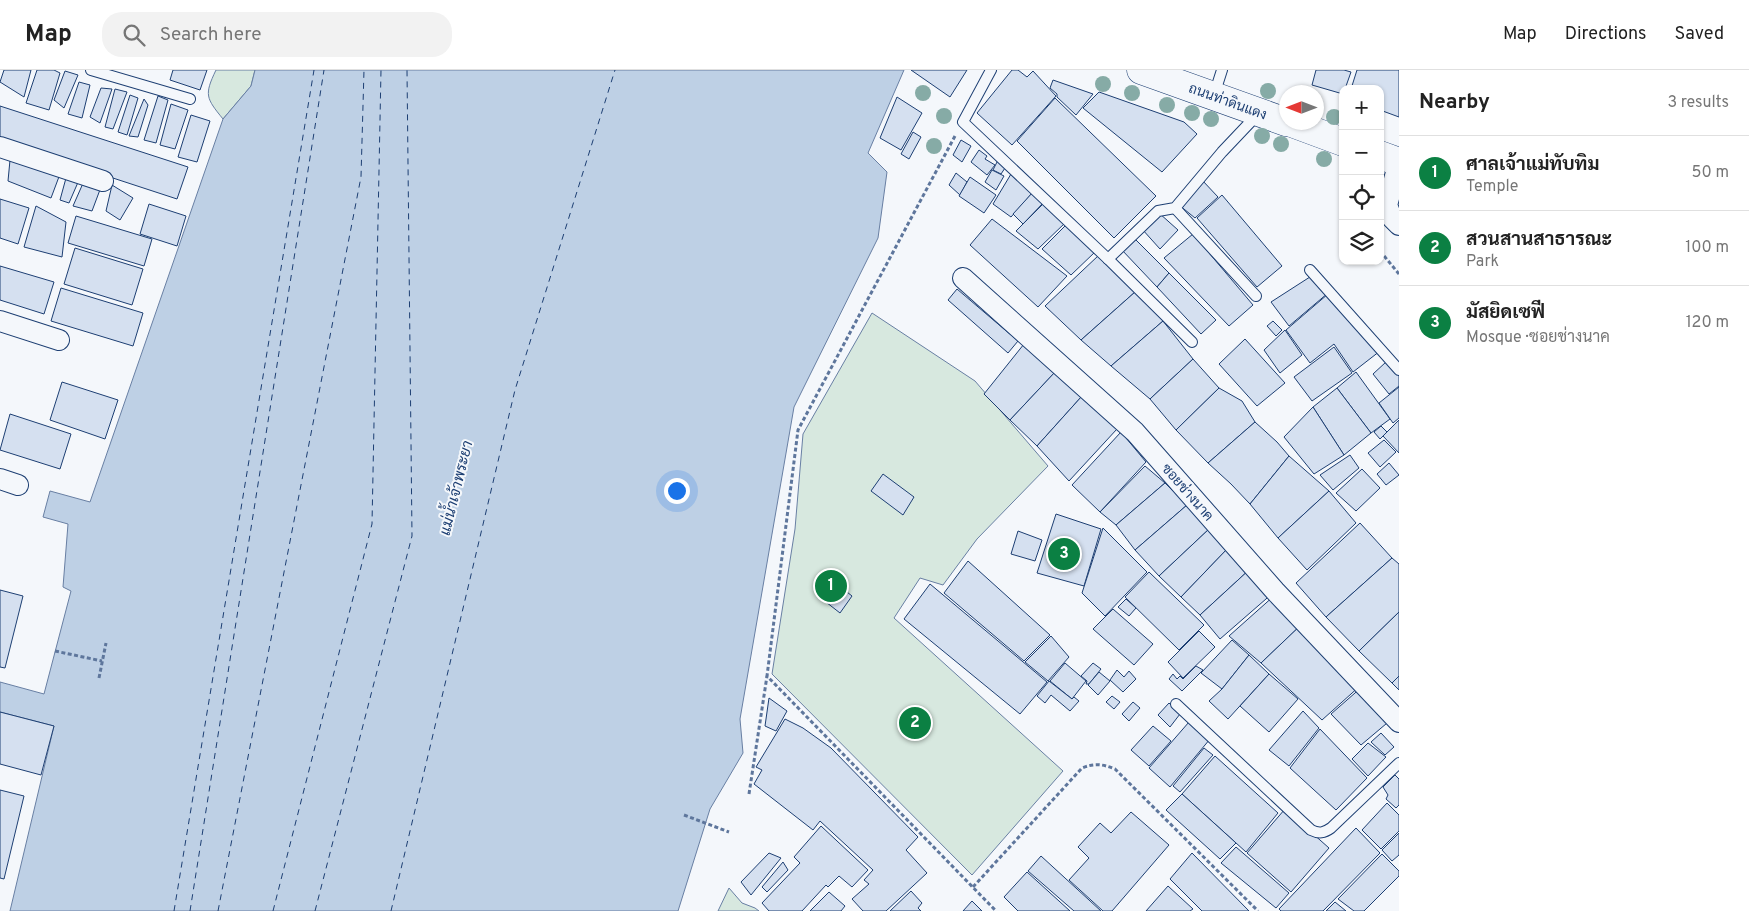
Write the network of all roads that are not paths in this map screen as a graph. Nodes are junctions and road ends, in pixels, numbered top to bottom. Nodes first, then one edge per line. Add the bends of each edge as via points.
1 (91, 70) edge
2 (991, 70) edge
3 (1142, 70) edge
4 (1222, 70) edge
5 (1214, 96) junction
6 (190, 99) dead end
7 (1260, 112) junction
8 (1279, 119) edge
9 (1310, 130) edge
10 (1339, 141) edge
11 (0, 147) edge
12 (1384, 156) edge
13 (1399, 162) edge
14 (103, 181) dead end
15 (1175, 208) junction
16 (1399, 225) edge
17 (1108, 259) junction
18 (1310, 270) dead end
19 (962, 278) dead end
20 (1256, 296) dead end
21 (0, 321) edge
22 (59, 340) dead end
23 (1192, 342) dead end
24 (1399, 370) edge
25 (1176, 704) dead end
26 (1399, 722) edge
27 (1399, 762) edge

1 - 6 lane
2 - 17 lane via 962,122
3 - 5 street, ถนนท่าดินแดง
4 - 5 lane
5 - 7 street, ถนนท่าดินแดง
7 - 8 street, ถนนท่าดินแดง
7 - 15 lane
9 - 10 street, ถนนท่าดินแดง
11 - 14 street
12 - 13 street
13 - 16 street via 1387,205
15 - 17 lane via 1158,211
15 - 20 lane
17 - 23 lane
18 - 24 lane
19 - 26 street, ซอยช่างนาค via 1135,432 1275,591
21 - 22 street
25 - 27 lane via 1317,833 1331,828

